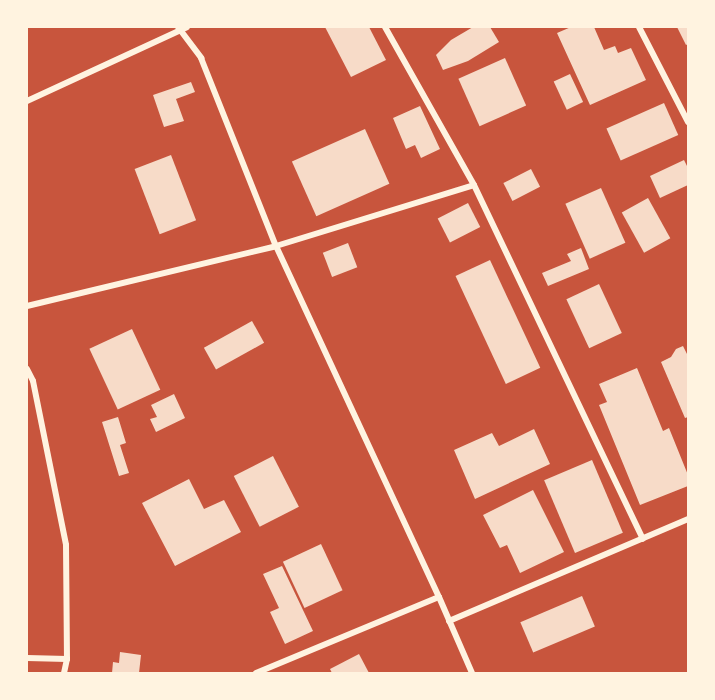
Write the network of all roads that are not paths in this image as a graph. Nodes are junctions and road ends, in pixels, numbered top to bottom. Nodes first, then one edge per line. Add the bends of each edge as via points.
1 (385, 27) edge
2 (639, 27) edge
3 (182, 28) edge
4 (27, 101) edge
5 (688, 122) edge
6 (474, 185) junction
7 (276, 246) junction
8 (27, 306) edge
9 (27, 369) edge
10 (688, 519) edge
11 (643, 539) junction
12 (439, 597) junction
13 (449, 621) junction
14 (27, 658) edge
15 (67, 659) junction
16 (64, 673) edge
17 (256, 673) edge
18 (471, 673) edge

1 - 6 street
2 - 5 street
3 - 4 street
3 - 7 street via 201,58
6 - 7 street
6 - 11 street
7 - 8 street
7 - 12 street
9 - 15 street via 33,381 66,545
10 - 11 street
11 - 13 street
12 - 13 street
12 - 17 street
13 - 18 street
14 - 15 street
15 - 16 street

